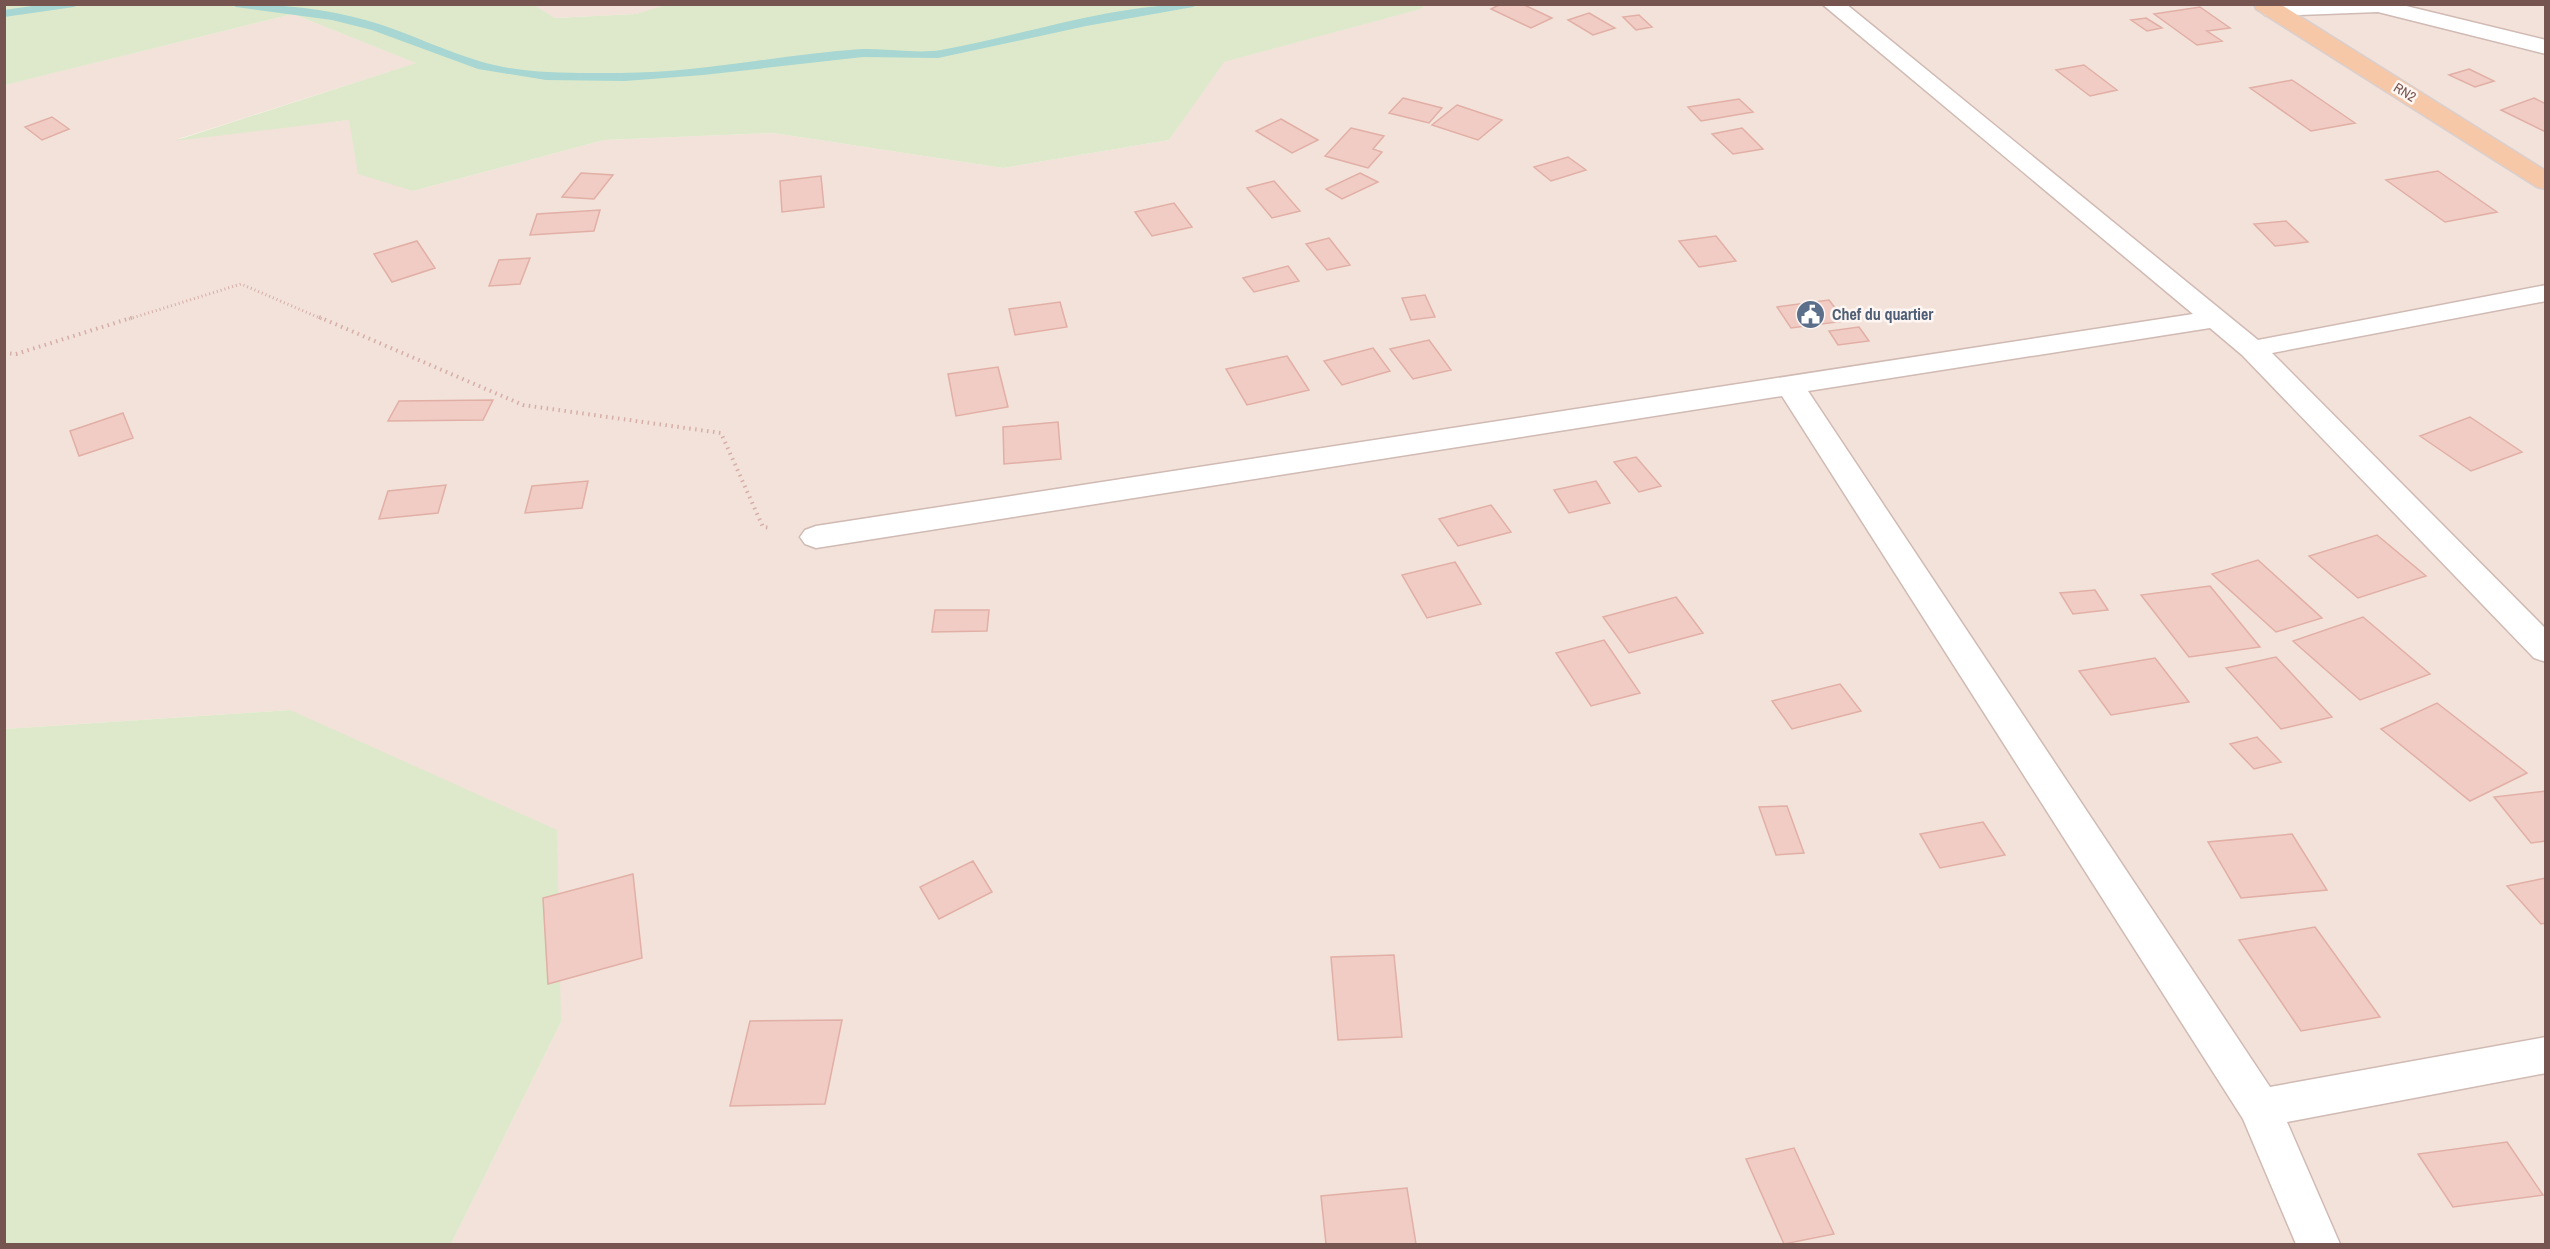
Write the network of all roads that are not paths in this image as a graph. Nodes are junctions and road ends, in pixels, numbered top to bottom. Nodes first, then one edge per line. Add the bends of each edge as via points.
1 (1832, 4) edge
2 (2268, 8) edge
3 (2546, 48) edge
4 (2546, 182) edge
5 (2546, 293) edge
6 (2217, 319) junction
7 (2252, 349) junction
8 (1791, 387) junction
9 (816, 537) road end
10 (2546, 650) edge
11 (2546, 1055) edge
12 (2260, 1108) junction
13 (2318, 1245) edge

1 - 6 street
2 - 3 street via 2379,6
2 - 4 main road, RN2
5 - 7 street
6 - 7 street
6 - 8 street
7 - 10 street
8 - 9 street
8 - 12 street
11 - 12 street
12 - 13 street

